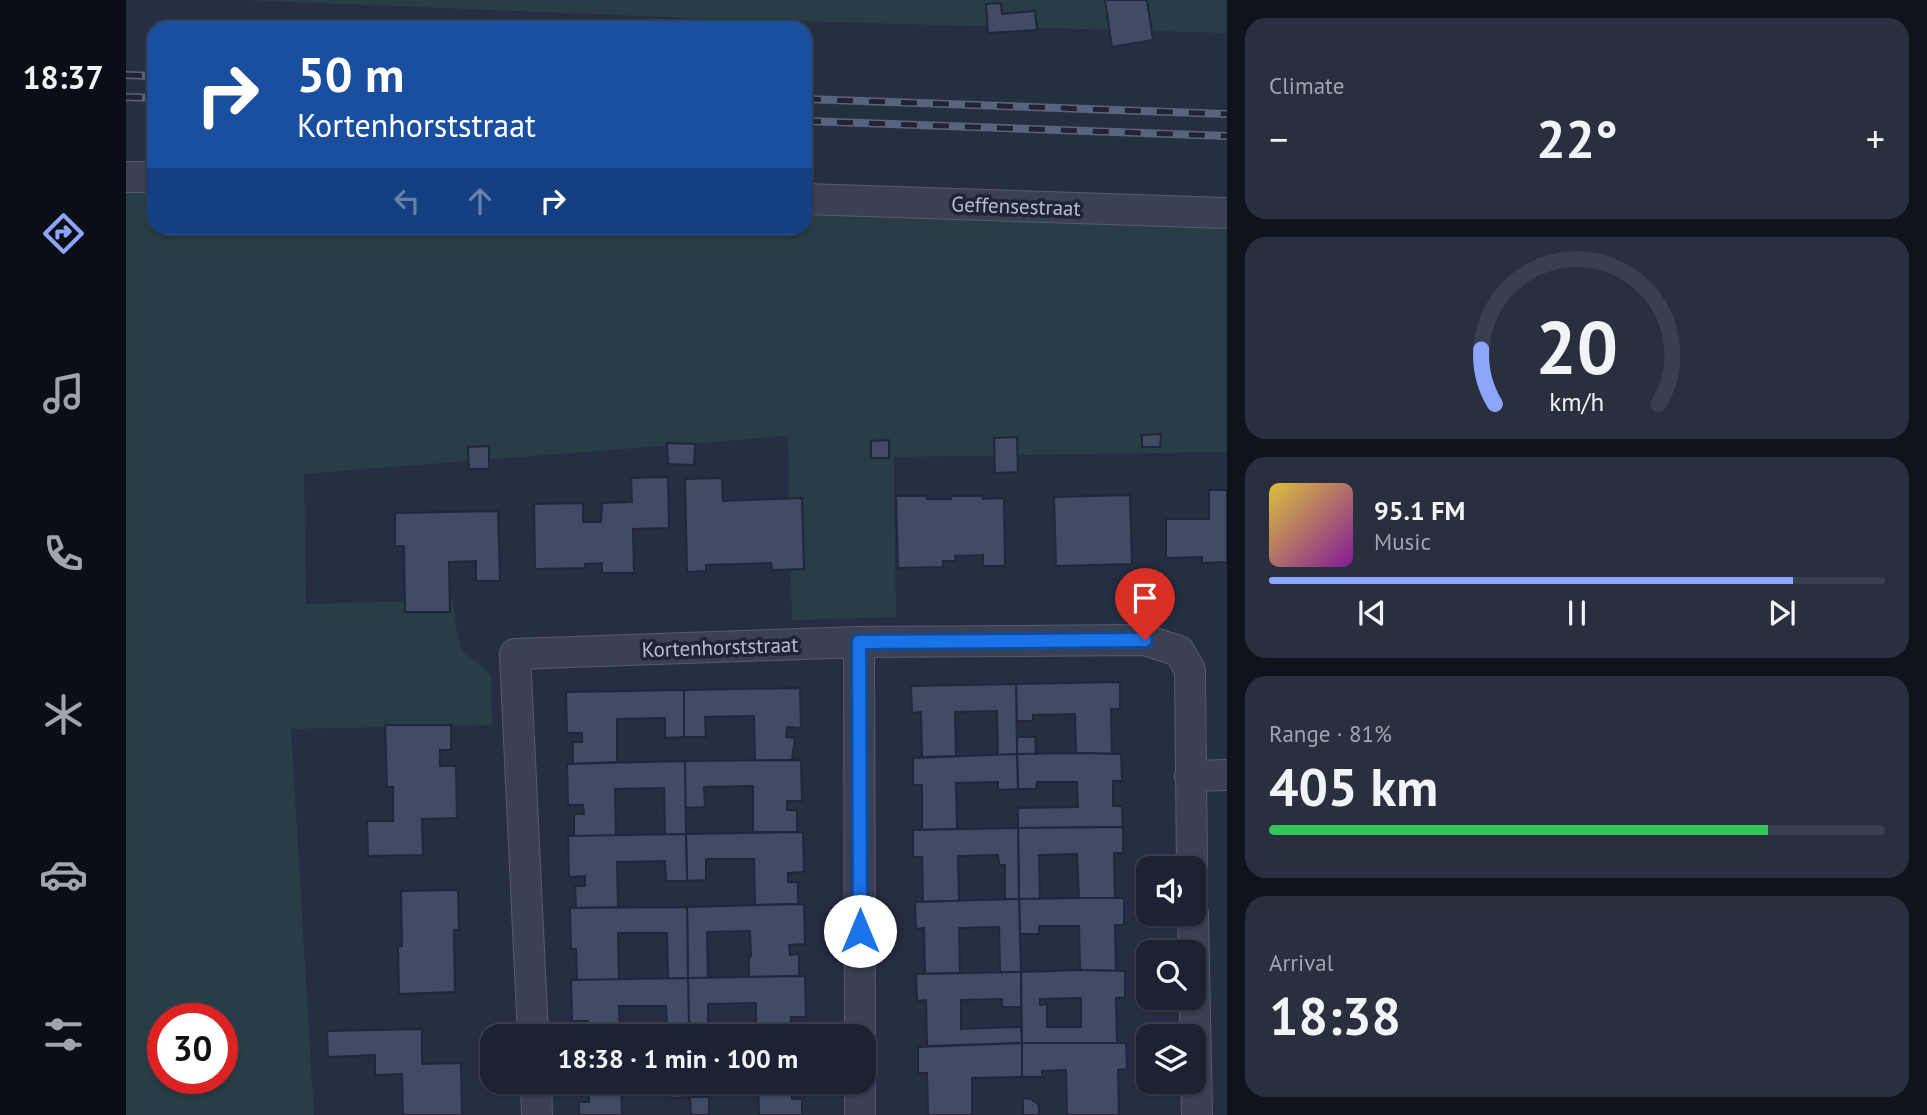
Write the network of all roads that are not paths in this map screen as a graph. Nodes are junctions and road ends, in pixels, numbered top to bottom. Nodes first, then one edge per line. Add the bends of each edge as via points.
1 (126, 177) edge
2 (147, 177) edge
3 (812, 199) edge
4 (1227, 213) edge
5 (859, 642) junction
6 (1227, 775) edge
7 (1191, 776) junction
8 (1192, 856) edge
9 (1193, 926) edge
10 (532, 1024) edge
11 (860, 1024) edge
12 (536, 1094) edge
13 (860, 1094) edge
14 (537, 1115) edge
15 (860, 1115) edge
16 (1197, 1115) edge

1 - 2 street
3 - 4 street, Geffensestraat
5 - 7 street, Kortenhorststraat via 1145,640 1179,651 1189,670
5 - 10 street, Kortenhorststraat via 514,654
5 - 11 street
6 - 7 street
7 - 8 street, Kortenhorststraat
9 - 16 street
12 - 14 street
13 - 15 street

